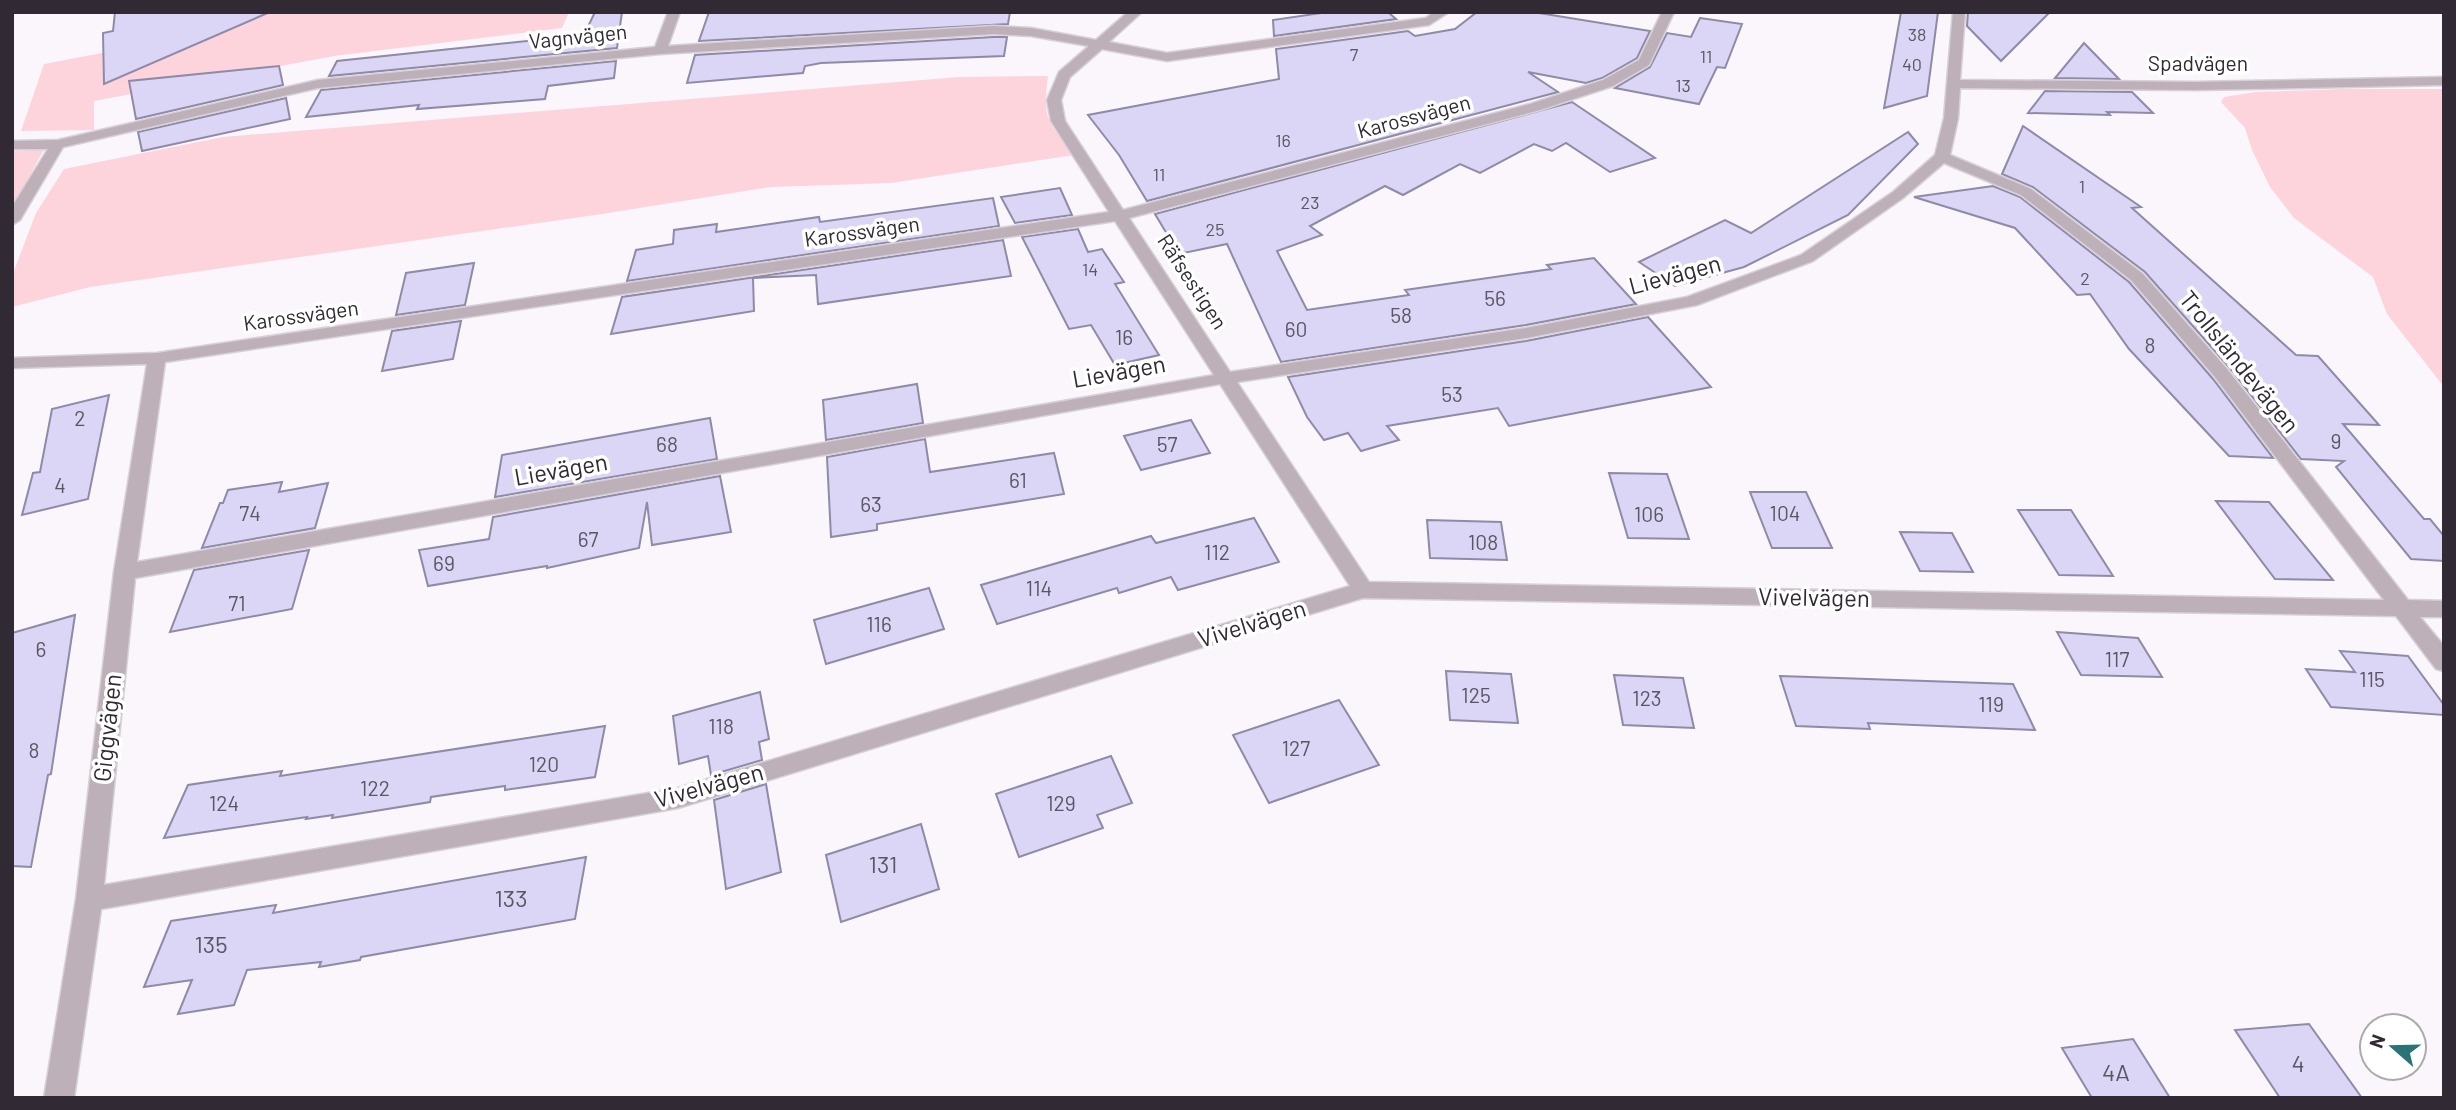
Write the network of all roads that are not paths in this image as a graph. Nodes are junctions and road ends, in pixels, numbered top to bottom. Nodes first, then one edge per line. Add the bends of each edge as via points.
1 (674, 12) edge
2 (1136, 12) edge
3 (1443, 12) edge
4 (1668, 12) edge
5 (1958, 12) edge
6 (1097, 46) junction
7 (660, 50) junction
8 (2444, 81) edge
9 (1953, 84) junction
10 (58, 144) junction
11 (12, 145) edge
12 (1942, 157) junction
13 (1121, 215) junction
14 (12, 220) edge
15 (157, 358) junction
16 (12, 363) edge
17 (1226, 377) junction
18 (125, 572) junction
19 (1363, 590) junction
20 (2400, 608) junction
21 (2444, 609) edge
22 (2444, 663) edge
23 (89, 899) junction
24 (59, 1098) edge

1 - 7 street
2 - 6 street, Räfsestigen
3 - 6 street, Vagnvägen via 1429,21 1167,57
4 - 13 street, Karossvägen via 1644,62 1608,83 1535,107
5 - 9 street
6 - 7 street, Vagnvägen via 1031,32 993,30
6 - 13 street, Räfsestigen via 1064,75 1054,100 1058,121
7 - 10 street, Vagnvägen via 318,84
8 - 9 street, Spadvägen
9 - 12 street
10 - 11 street, Vagnvägen
10 - 14 street
12 - 17 street, Lievägen via 1898,195 1807,258 1691,301 1526,333
12 - 20 street, Trollsländevägen via 2026,192 2137,277 2221,373
13 - 15 street, Karossvägen
13 - 17 street, Räfsestigen
15 - 16 street, Karossvägen
15 - 18 street, Giggvägen
17 - 18 street, Lievägen
17 - 19 street, Räfsestigen
18 - 23 street, Giggvägen
19 - 20 street, Vivelvägen
19 - 23 street, Vivelvägen via 678,798
20 - 21 street, Vivelvägen
20 - 22 street, Trollsländevägen
23 - 24 street, Giggvägen

